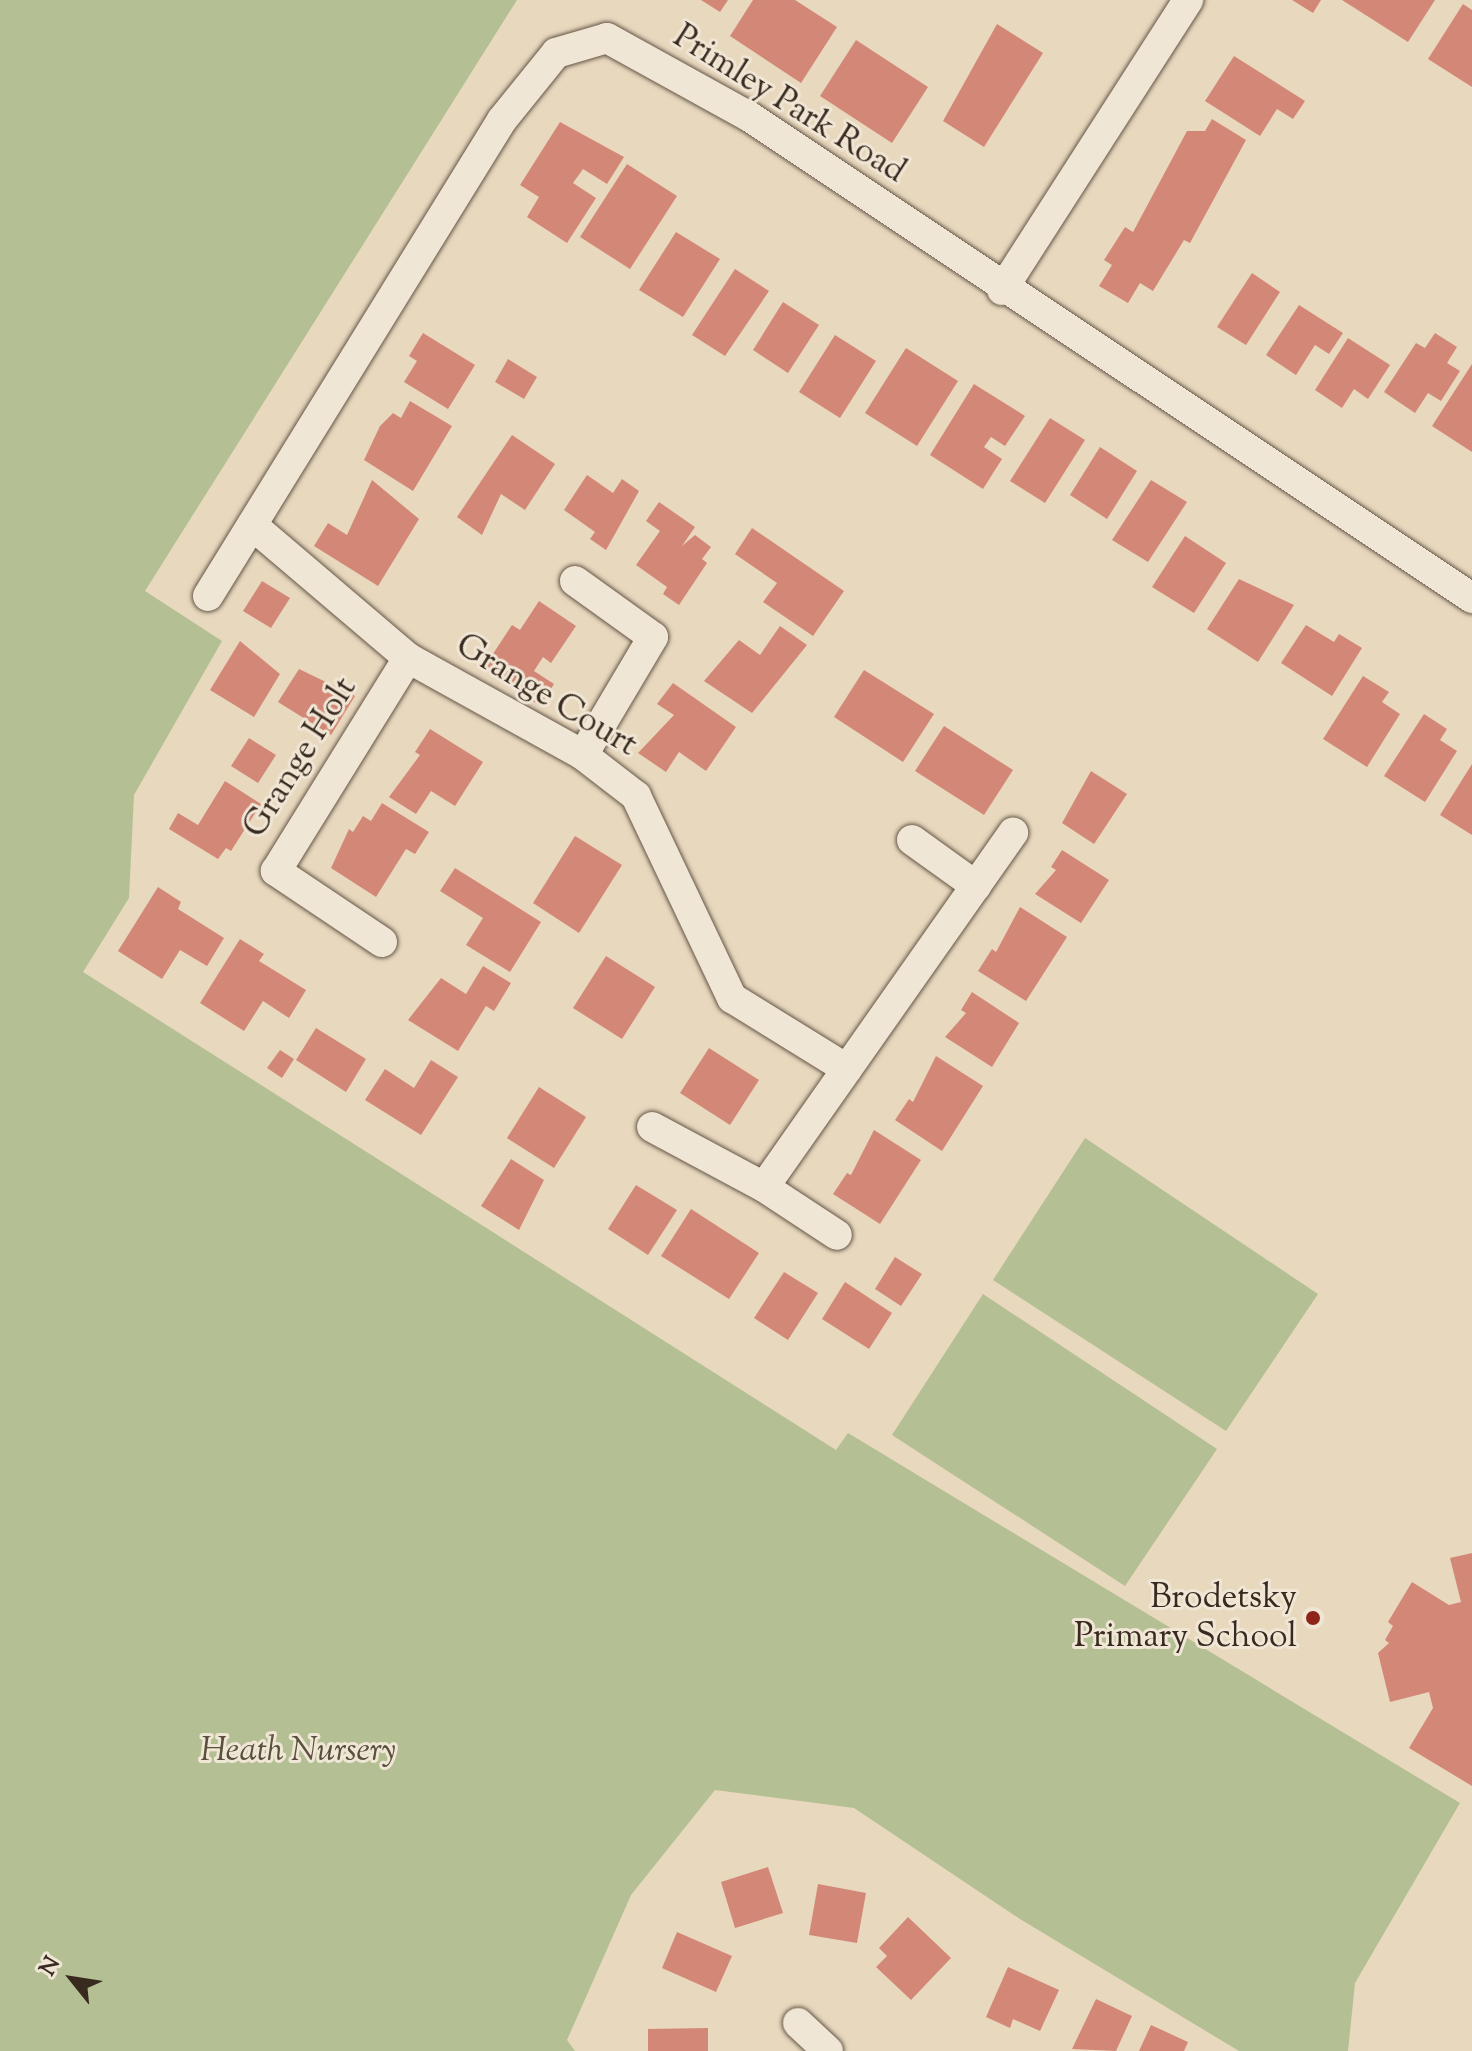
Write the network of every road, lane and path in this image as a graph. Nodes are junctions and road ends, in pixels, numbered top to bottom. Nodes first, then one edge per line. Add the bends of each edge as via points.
1 (1188, 0) edge
2 (1002, 290) junction
3 (252, 525) junction
4 (575, 581) dead end
5 (208, 596) dead end
6 (1472, 598) edge
7 (408, 658) junction
8 (583, 755) junction
9 (1013, 833) dead end
10 (912, 840) dead end
11 (976, 886) junction
12 (382, 942) dead end
13 (847, 1069) junction
14 (652, 1127) dead end
15 (764, 1187) junction
16 (837, 1235) dead end
17 (798, 2023) dead end
18 (828, 2051) edge

1 - 2 street
2 - 3 street, Primley Park Road via 750,117 607,38 556,53 502,120
2 - 6 street, Primley Park Road
3 - 5 street, Primley Park Road
3 - 7 street, Grange Court
4 - 8 street via 653,637
7 - 8 street, Grange Court
7 - 12 street, Grange Holt via 276,871
8 - 13 street, Grange Court via 636,796 732,998
9 - 11 street
10 - 11 street
11 - 13 street
13 - 15 street
14 - 15 street
15 - 16 street
17 - 18 street

